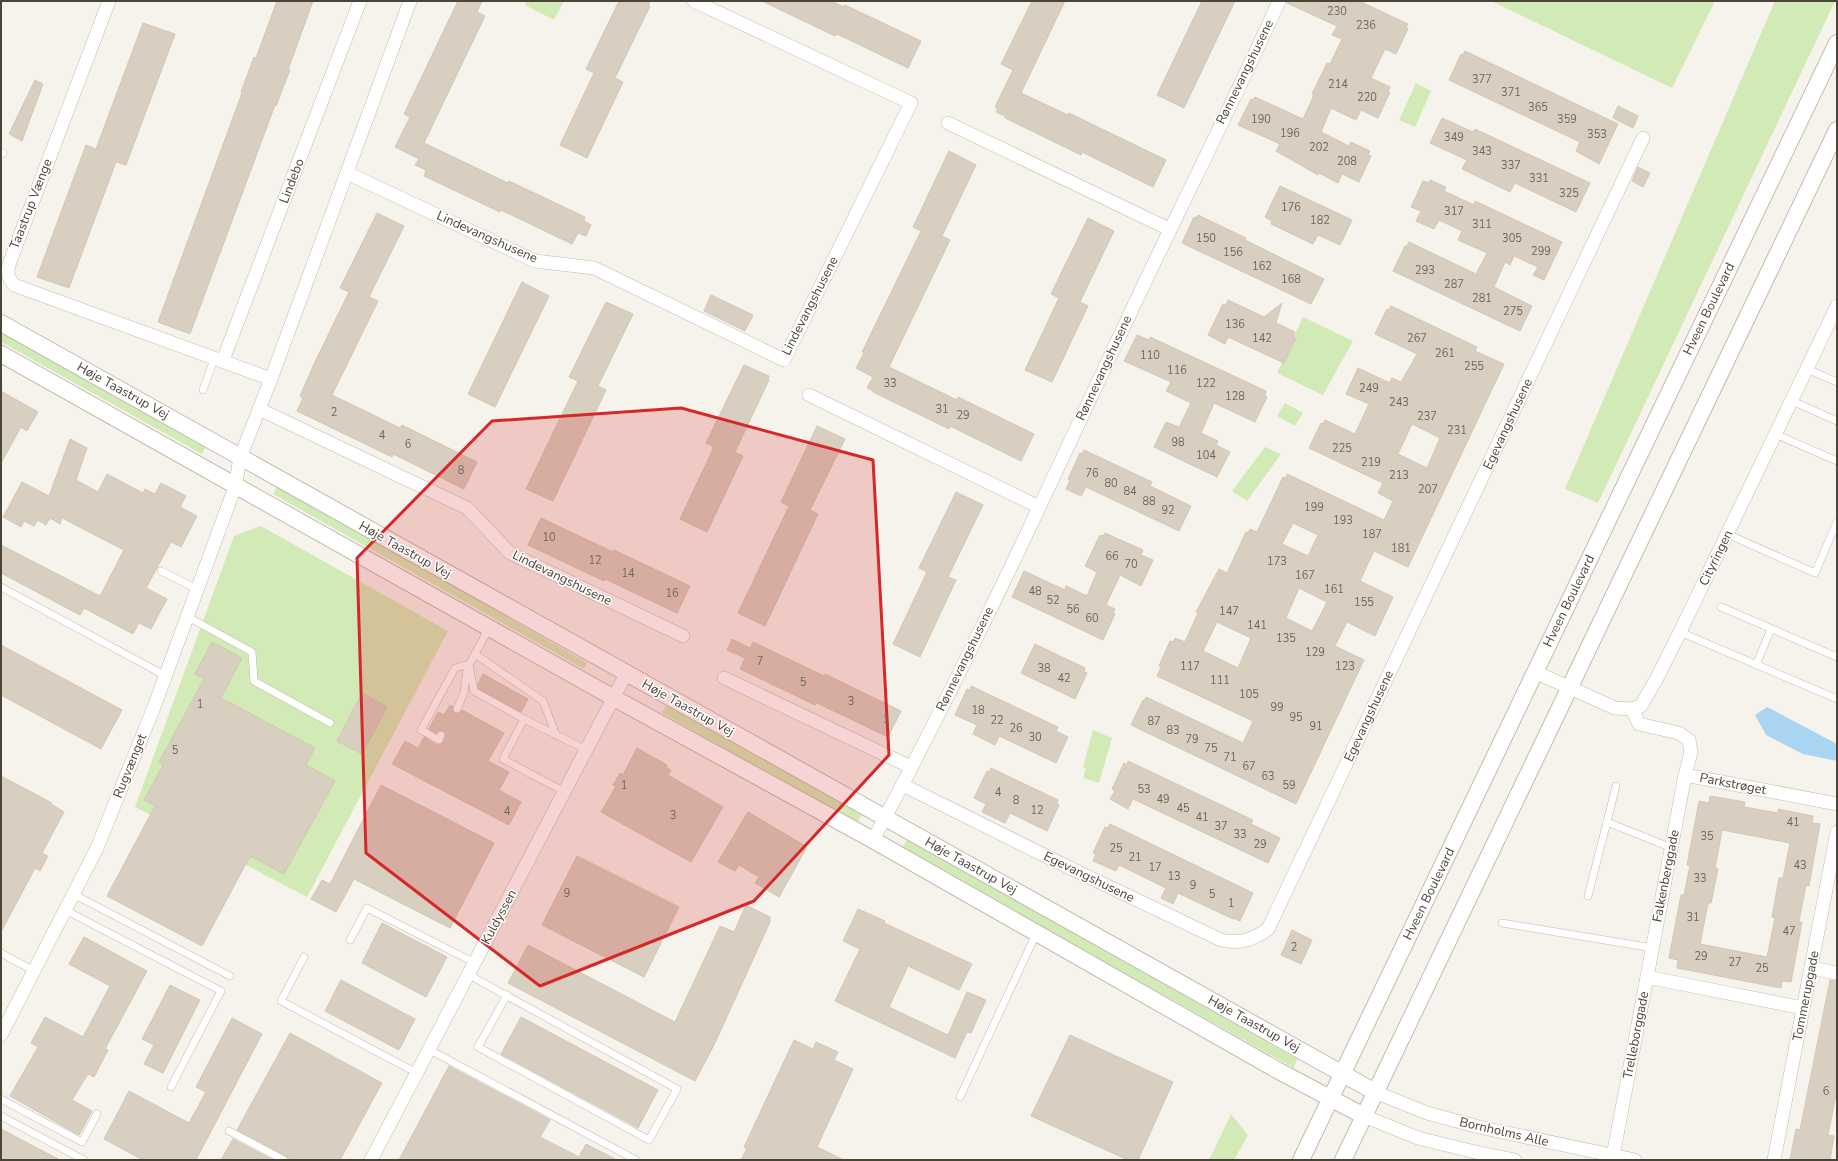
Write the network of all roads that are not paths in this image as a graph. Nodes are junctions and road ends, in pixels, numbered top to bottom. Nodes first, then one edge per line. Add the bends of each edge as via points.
1 (109, 1) edge
2 (360, 1) edge
3 (410, 1) edge
4 (694, 1) edge
5 (1279, 1) edge
6 (1837, 43) edge
7 (948, 123) dead end
8 (1837, 130) edge
9 (1643, 138) dead end
10 (347, 172) junction
11 (1169, 230) junction
12 (1837, 306) edge
13 (1, 323) edge
14 (1, 354) edge
15 (219, 359) junction
16 (1807, 369) junction
17 (271, 379) junction
18 (1837, 382) edge
19 (203, 390) dead end
20 (809, 395) dead end
21 (1792, 401) junction
22 (259, 409) junction
23 (1837, 421) edge
24 (1775, 434) junction
25 (240, 458) junction
26 (1837, 462) edge
27 (235, 487) junction
28 (1039, 507) junction
29 (1837, 522) edge
30 (1727, 534) junction
31 (161, 571) dead end
32 (1, 587) edge
33 (197, 589) junction
34 (1721, 607) dead end
35 (188, 617) junction
36 (489, 628) junction
37 (1771, 629) junction
38 (1680, 632) junction
39 (683, 636) dead end
40 (475, 654) junction
41 (1837, 657) edge
42 (469, 664) junction
43 (1756, 664) junction
44 (1536, 672) junction
45 (626, 674) junction
46 (166, 676) junction
47 (724, 678) dead end
48 (1569, 688) junction
49 (614, 698) junction
50 (1837, 700) edge
51 (457, 708) dead end
52 (1632, 709) junction
53 (524, 719) junction
54 (330, 723) dead end
55 (442, 735) dead end
56 (556, 735) junction
57 (587, 750) junction
58 (911, 767) junction
59 (1685, 775) junction
60 (903, 784) junction
61 (1616, 786) dead end
62 (565, 792) junction
63 (1837, 804) edge
64 (885, 818) junction
65 (1606, 822) junction
66 (1837, 832) edge
67 (873, 840) junction
68 (1672, 848) junction
69 (72, 894) junction
70 (1588, 896) dead end
71 (65, 910) junction
72 (1502, 923) dead end
73 (1037, 932) junction
74 (350, 940) dead end
75 (1653, 948) junction
76 (1, 953) edge
77 (304, 957) dead end
78 (1811, 968) junction
79 (472, 969) junction
80 (34, 971) junction
81 (1837, 973) edge
82 (230, 976) dead end
83 (1647, 977) junction
84 (507, 995) junction
85 (1803, 1008) junction
86 (1, 1035) edge
87 (430, 1050) junction
88 (417, 1073) junction
89 (1342, 1074) junction
90 (170, 1088) dead end
91 (1375, 1092) junction
92 (960, 1097) dead end
93 (1, 1099) edge
94 (1330, 1099) junction
95 (97, 1114) dead end
96 (1, 1116) edge
97 (1364, 1116) junction
98 (229, 1131) dead end
99 (1613, 1156) junction
100 (84, 1160) edge
101 (284, 1160) edge
102 (371, 1160) edge
103 (636, 1160) edge
104 (1301, 1160) edge
105 (1343, 1160) edge
106 (1515, 1160) edge
107 (1635, 1160) edge
108 (1774, 1160) edge

1 - 15 street, Taastrup Vænge via 7,273 14,285
2 - 15 street, Lindebo
3 - 10 street
4 - 10 street, Lindevangshusene via 911,103 784,360 594,268 535,261
5 - 11 street, Rønnevangshusene
6 - 44 street, Hveen Boulevard
7 - 11 street
8 - 48 street
9 - 60 street, Egevangshusene via 1268,928 1260,935 1236,942 1221,940
10 - 17 street
11 - 28 street, Rønnevangshusene
12 - 16 street, Cityringen
13 - 25 street, Høje Taastrup Vej
14 - 27 street, Høje Taastrup Vej
15 - 17 street, Taastrup Vænge
15 - 19 lane
16 - 18 lane
16 - 21 street, Cityringen
17 - 22 street
20 - 28 street
21 - 23 lane
21 - 24 street, Cityringen
22 - 25 street
22 - 39 street, Lindevangshusene via 467,508 510,553
24 - 26 lane
24 - 30 street, Cityringen
25 - 27 street
25 - 45 street, Høje Taastrup Vej
27 - 33 street, Rugvænget
27 - 36 street, Høje Taastrup Vej
28 - 58 street, Rønnevangshusene
29 - 30 lane via 1814,573
30 - 38 street, Cityringen
31 - 33 lane
32 - 46 lane
33 - 35 street, Rugvænget
34 - 37 lane
35 - 46 street, Rugvænget
35 - 54 lane via 252,652 254,681
36 - 40 lane
36 - 49 street, Høje Taastrup Vej
37 - 41 lane
37 - 43 lane
38 - 43 lane
38 - 52 street, Cityringen via 1641,706
40 - 42 lane
40 - 56 lane via 543,702
42 - 51 lane via 464,693
42 - 53 lane via 474,691
42 - 55 lane via 455,668 421,730 439,740
43 - 50 lane
44 - 48 street
44 - 89 street, Hveen Boulevard
45 - 49 street, Kuldyssen
45 - 64 street, Høje Taastrup Vej
46 - 69 street, Rugvænget via 99,842
47 - 58 street
48 - 52 street via 1615,708
48 - 91 street
49 - 57 street, Kuldyssen
49 - 67 street, Høje Taastrup Vej
52 - 59 street, Parkstrøget via 1639,724 1679,733 1689,740 1691,752
53 - 56 lane
53 - 62 lane via 503,759
56 - 57 lane
57 - 62 street, Kuldyssen
58 - 60 street, Rønnevangshusene
59 - 63 street, Parkstrøget
59 - 68 street, Falkenberggade
60 - 64 street, Rønnevangshusene
61 - 65 lane
62 - 79 street, Kuldyssen
64 - 67 street, Rønnevangshusene
64 - 89 street, Høje Taastrup Vej
65 - 68 lane
65 - 70 lane
66 - 78 street, Tommerupgade
67 - 73 street, Høje Taastrup Vej
68 - 75 street, Falkenberggade
69 - 71 street, Rugvænget
69 - 82 lane
71 - 80 street, Rugvænget
71 - 90 lane via 221,991
72 - 75 lane
73 - 92 lane
73 - 94 street, Høje Taastrup Vej
74 - 79 lane via 367,908
75 - 83 street, Falkenberggade
76 - 80 lane
77 - 88 lane via 281,1001
78 - 81 street
78 - 85 street, Tommerupgade
79 - 84 lane
79 - 87 street, Kuldyssen
80 - 86 street, Rugvænget
83 - 85 street, Trelleborggade
83 - 99 street, Trelleborggade
84 - 84 lane via 677,1089 649,1140 478,1047
85 - 108 street, Tommerupgade
87 - 88 street, Kuldyssen
87 - 103 lane
88 - 102 street, Kuldyssen
89 - 91 street, Høje Taastrup Vej
89 - 94 street, Hveen Boulevard
91 - 97 street
91 - 99 street, Bornholms Alle via 1427,1114
93 - 95 lane via 82,1142
94 - 97 street, Høje Taastrup Vej
94 - 104 street, Hveen Boulevard
96 - 100 lane
97 - 105 street
97 - 106 street, Bornholms Alle via 1418,1138
98 - 101 lane
99 - 107 street, Bornholms Alle

